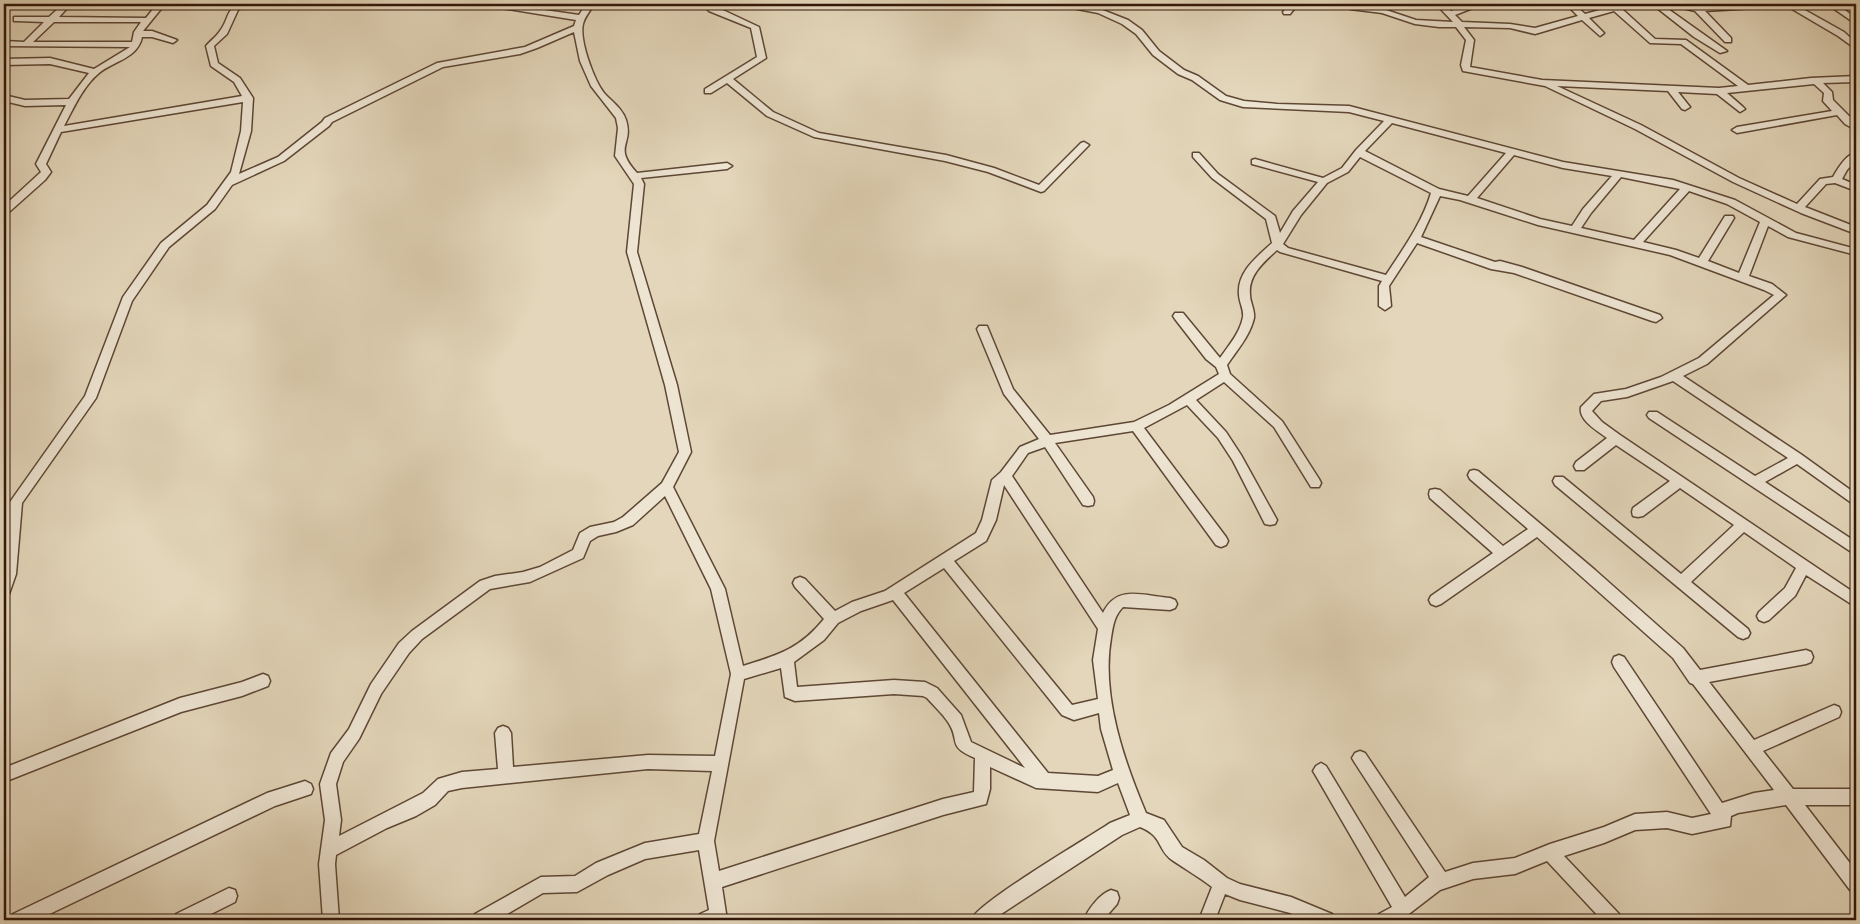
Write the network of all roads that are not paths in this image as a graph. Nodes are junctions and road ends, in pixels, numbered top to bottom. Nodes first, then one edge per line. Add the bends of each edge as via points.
1 (67, 4) edge
2 (161, 4) edge
3 (242, 4) edge
4 (489, 4) edge
5 (590, 4) edge
6 (706, 4) edge
7 (1062, 4) edge
8 (1294, 4) edge
9 (1440, 4) edge
10 (1479, 4) edge
11 (1570, 4) edge
12 (1630, 4) edge
13 (1656, 4) edge
14 (1670, 4) edge
15 (1688, 4) edge
16 (1788, 4) edge
17 (1831, 4) edge
18 (1350, 7) dead end
19 (1616, 8) junction
20 (1700, 9) junction
21 (1287, 12) dead end
22 (1450, 14) junction
23 (1584, 18) junction
24 (17, 19) dead end
25 (52, 19) junction
26 (147, 20) junction
27 (580, 22) junction
28 (1856, 22) edge
29 (1460, 25) junction
30 (1600, 33) dead end
31 (138, 34) junction
32 (173, 40) dead end
33 (1728, 40) dead end
34 (4, 44) edge
35 (26, 44) junction
36 (136, 45) junction
37 (1856, 47) edge
38 (1723, 51) dead end
39 (4, 62) edge
40 (95, 72) junction
41 (727, 79) junction
42 (1856, 80) edge
43 (1816, 81) junction
44 (1542, 83) junction
45 (1746, 88) junction
46 (1671, 89) junction
47 (708, 91) dead end
48 (1719, 91) junction
49 (4, 98) edge
50 (248, 98) junction
51 (72, 102) junction
52 (1685, 107) dead end
53 (1740, 108) dead end
54 (1840, 112) junction
55 (1390, 120) junction
56 (1856, 127) edge
57 (59, 130) junction
58 (1737, 130) dead end
59 (1084, 145) dead end
60 (1359, 152) junction
61 (1512, 152) junction
62 (1196, 155) dead end
63 (1856, 155) edge
64 (1255, 162) dead end
65 (727, 166) dead end
66 (1618, 174) junction
67 (636, 176) junction
68 (1836, 180) junction
69 (1324, 181) junction
70 (228, 183) junction
71 (1687, 187) junction
72 (1856, 188) edge
73 (1436, 192) junction
74 (1470, 200) junction
75 (1799, 208) junction
76 (4, 211) edge
77 (1729, 218) dead end
78 (1765, 220) junction
79 (1574, 231) junction
80 (1856, 231) edge
81 (1414, 239) junction
82 (1277, 244) junction
83 (1636, 244) junction
84 (1856, 252) edge
85 (1702, 262) junction
86 (1743, 277) junction
87 (1389, 279) junction
88 (1386, 306) dead end
89 (1179, 316) dead end
90 (1656, 318) dead end
91 (983, 328) dead end
92 (1223, 371) junction
93 (1674, 376) junction
94 (1188, 399) junction
95 (1653, 415) dead end
96 (1136, 426) junction
97 (1616, 438) junction
98 (1048, 442) junction
99 (1798, 458) junction
100 (1580, 466) dead end
101 (1474, 475) dead end
102 (1005, 476) junction
103 (1559, 481) dead end
104 (1680, 481) junction
105 (1755, 482) junction
106 (1315, 483) dead end
107 (667, 487) junction
108 (1435, 494) dead end
109 (1088, 501) dead end
110 (1856, 501) edge
111 (1638, 512) dead end
112 (1270, 520) dead end
113 (1744, 524) junction
114 (1538, 529) junction
115 (1221, 541) dead end
116 (1856, 549) edge
117 (1502, 554) junction
118 (945, 560) junction
119 (1804, 566) junction
120 (1681, 582) junction
121 (800, 583) dead end
122 (4, 590) edge
123 (895, 592) junction
124 (1436, 600) dead end
125 (1856, 601) edge
126 (1170, 604) dead end
127 (1764, 616) dead end
128 (833, 620) junction
129 (1106, 626) junction
130 (1743, 633) dead end
131 (1806, 657) dead end
132 (787, 659) junction
133 (1619, 662) dead end
134 (738, 674) junction
135 (1695, 678) junction
136 (263, 681) dead end
137 (1106, 704) junction
138 (1834, 712) dead end
139 (503, 733) dead end
140 (1752, 748) junction
141 (983, 754) junction
142 (1360, 758) dead end
143 (720, 764) junction
144 (1321, 771) dead end
145 (1122, 774) junction
146 (4, 775) edge
147 (506, 776) junction
148 (1044, 780) junction
149 (305, 789) dead end
150 (1856, 797) edge
151 (1791, 798) junction
152 (1140, 819) junction
153 (1724, 820) junction
154 (706, 841) junction
155 (329, 850) junction
156 (1550, 852) junction
157 (714, 881) junction
158 (1441, 881) junction
159 (1221, 884) junction
160 (1856, 884) edge
161 (229, 896) dead end
162 (1111, 898) dead end
163 (1402, 910) junction
164 (715, 918) edge
165 (18, 920) edge
166 (182, 920) edge
167 (330, 920) edge
168 (481, 920) edge
169 (979, 920) edge
170 (1092, 920) edge
171 (1207, 920) edge
172 (1326, 920) edge
173 (1385, 920) edge
174 (1613, 920) edge

1 - 25 street
2 - 26 street
3 - 50 street via 235,9 224,32 210,46 214,64 237,80
4 - 27 street
5 - 27 street
6 - 41 street via 732,20 757,29 762,58
7 - 55 street via 1100,11 1126,22 1156,53 1223,98 1269,107 1349,109
8 - 21 street
9 - 22 street
10 - 22 street
11 - 23 street
12 - 19 street
13 - 38 street
14 - 20 street
15 - 20 street
16 - 20 street
16 - 37 street via 1835,30
17 - 28 street
18 - 29 street via 1383,10 1415,22
19 - 23 street
19 - 45 street via 1653,41 1683,42
20 - 33 street
22 - 29 street
23 - 29 street via 1535,31 1510,26
23 - 30 street
24 - 25 street
25 - 26 street
25 - 35 street
26 - 31 street
27 - 67 street via 584,58 598,90 616,108 621,119 624,132 620,156
27 - 70 street via 528,49 440,65 328,120 281,159
29 - 44 street via 1470,40 1466,69
31 - 32 street
31 - 36 street
34 - 35 street
35 - 36 street
36 - 40 street
39 - 40 street via 50,62
40 - 51 street
41 - 47 street
41 - 59 street via 770,114 817,134 946,158 991,170 1041,189
42 - 43 street
43 - 45 street
43 - 54 street via 1828,92 1828,101
44 - 46 street
44 - 75 street
45 - 48 street
46 - 48 street
46 - 52 street
48 - 53 street
49 - 51 street via 25,103
50 - 57 street
50 - 70 street via 246,132 236,172
51 - 57 street
54 - 56 street
54 - 58 street
55 - 60 street
55 - 61 street
57 - 76 street via 41,164 46,168 42,178
60 - 69 street via 1345,170
60 - 73 street
61 - 66 street via 1563,166
61 - 74 street
62 - 82 street via 1215,176 1271,218
63 - 68 street
64 - 69 street
65 - 67 street
66 - 71 street
66 - 79 street
67 - 107 street via 639,184 632,252 671,385 685,452
68 - 72 street
68 - 75 street via 1823,181
69 - 82 street via 1297,213
70 - 122 street via 211,207 165,244 127,300 90,398 16,502 9,574
71 - 78 street via 1730,202
71 - 83 street
73 - 74 street
73 - 81 street
74 - 79 street
75 - 80 street
77 - 85 street
78 - 84 street via 1792,235
78 - 86 street
79 - 83 street
81 - 87 street
81 - 90 street via 1495,266 1518,270
82 - 87 street via 1298,255
82 - 92 street via 1246,278 1244,294 1249,315 1244,332
83 - 85 street
85 - 86 street
86 - 93 street via 1781,295 1703,361
87 - 88 street via 1384,286
89 - 92 street
91 - 98 street via 1008,391
92 - 94 street
92 - 106 street via 1278,424
93 - 97 street via 1628,393 1598,397 1587,406 1586,412
93 - 99 street
94 - 96 street
94 - 112 street via 1222,435
95 - 105 street
96 - 98 street via 1056,438
96 - 115 street
97 - 100 street
97 - 104 street
98 - 102 street via 1024,450
98 - 109 street
99 - 105 street
99 - 110 street
101 - 114 street
102 - 118 street via 996,484 989,520 981,537
102 - 129 street
103 - 120 street
104 - 111 street
104 - 113 street
105 - 116 street
107 - 134 street via 718,589
107 - 155 street via 628,521 595,531 584,538 578,554 539,573 485,585 404,648 376,689 354,734 336,758 328,784 332,820
108 - 117 street
113 - 119 street
113 - 120 street
114 - 117 street
114 - 135 street via 1678,653
117 - 124 street
118 - 123 street
118 - 137 street via 1067,710 1074,713
119 - 125 street
119 - 127 street via 1790,592
120 - 130 street
121 - 128 street
123 - 128 street via 857,606
123 - 148 street
126 - 129 street via 1122,600 1108,614
128 - 132 street via 819,636
129 - 137 street via 1100,660
131 - 135 street
132 - 134 street
132 - 141 street via 790,692 795,694 894,687 925,689 956,720 966,747
133 - 153 street
134 - 143 street
135 - 140 street
136 - 146 street via 242,690 180,706
137 - 145 street via 1109,729
138 - 140 street
139 - 147 street
140 - 151 street
141 - 148 street via 1007,768
141 - 157 street via 980,798
142 - 158 street
143 - 147 street via 648,762
143 - 154 street
144 - 163 street
145 - 148 street via 1098,784
145 - 152 street
147 - 155 street via 444,784 429,799 410,810
149 - 165 street via 273,799
150 - 151 street
151 - 153 street via 1733,806 1723,811
151 - 160 street
152 - 159 street via 1158,826 1176,853
152 - 169 street via 1116,829
153 - 156 street via 1692,826 1667,820 1636,822
154 - 157 street
154 - 168 street via 645,851 602,869 578,884 541,885
155 - 167 street
156 - 158 street via 1515,866 1473,871
156 - 174 street
157 - 164 street
158 - 163 street via 1435,882
159 - 171 street
159 - 172 street via 1291,905
161 - 166 street
162 - 170 street
163 - 173 street

